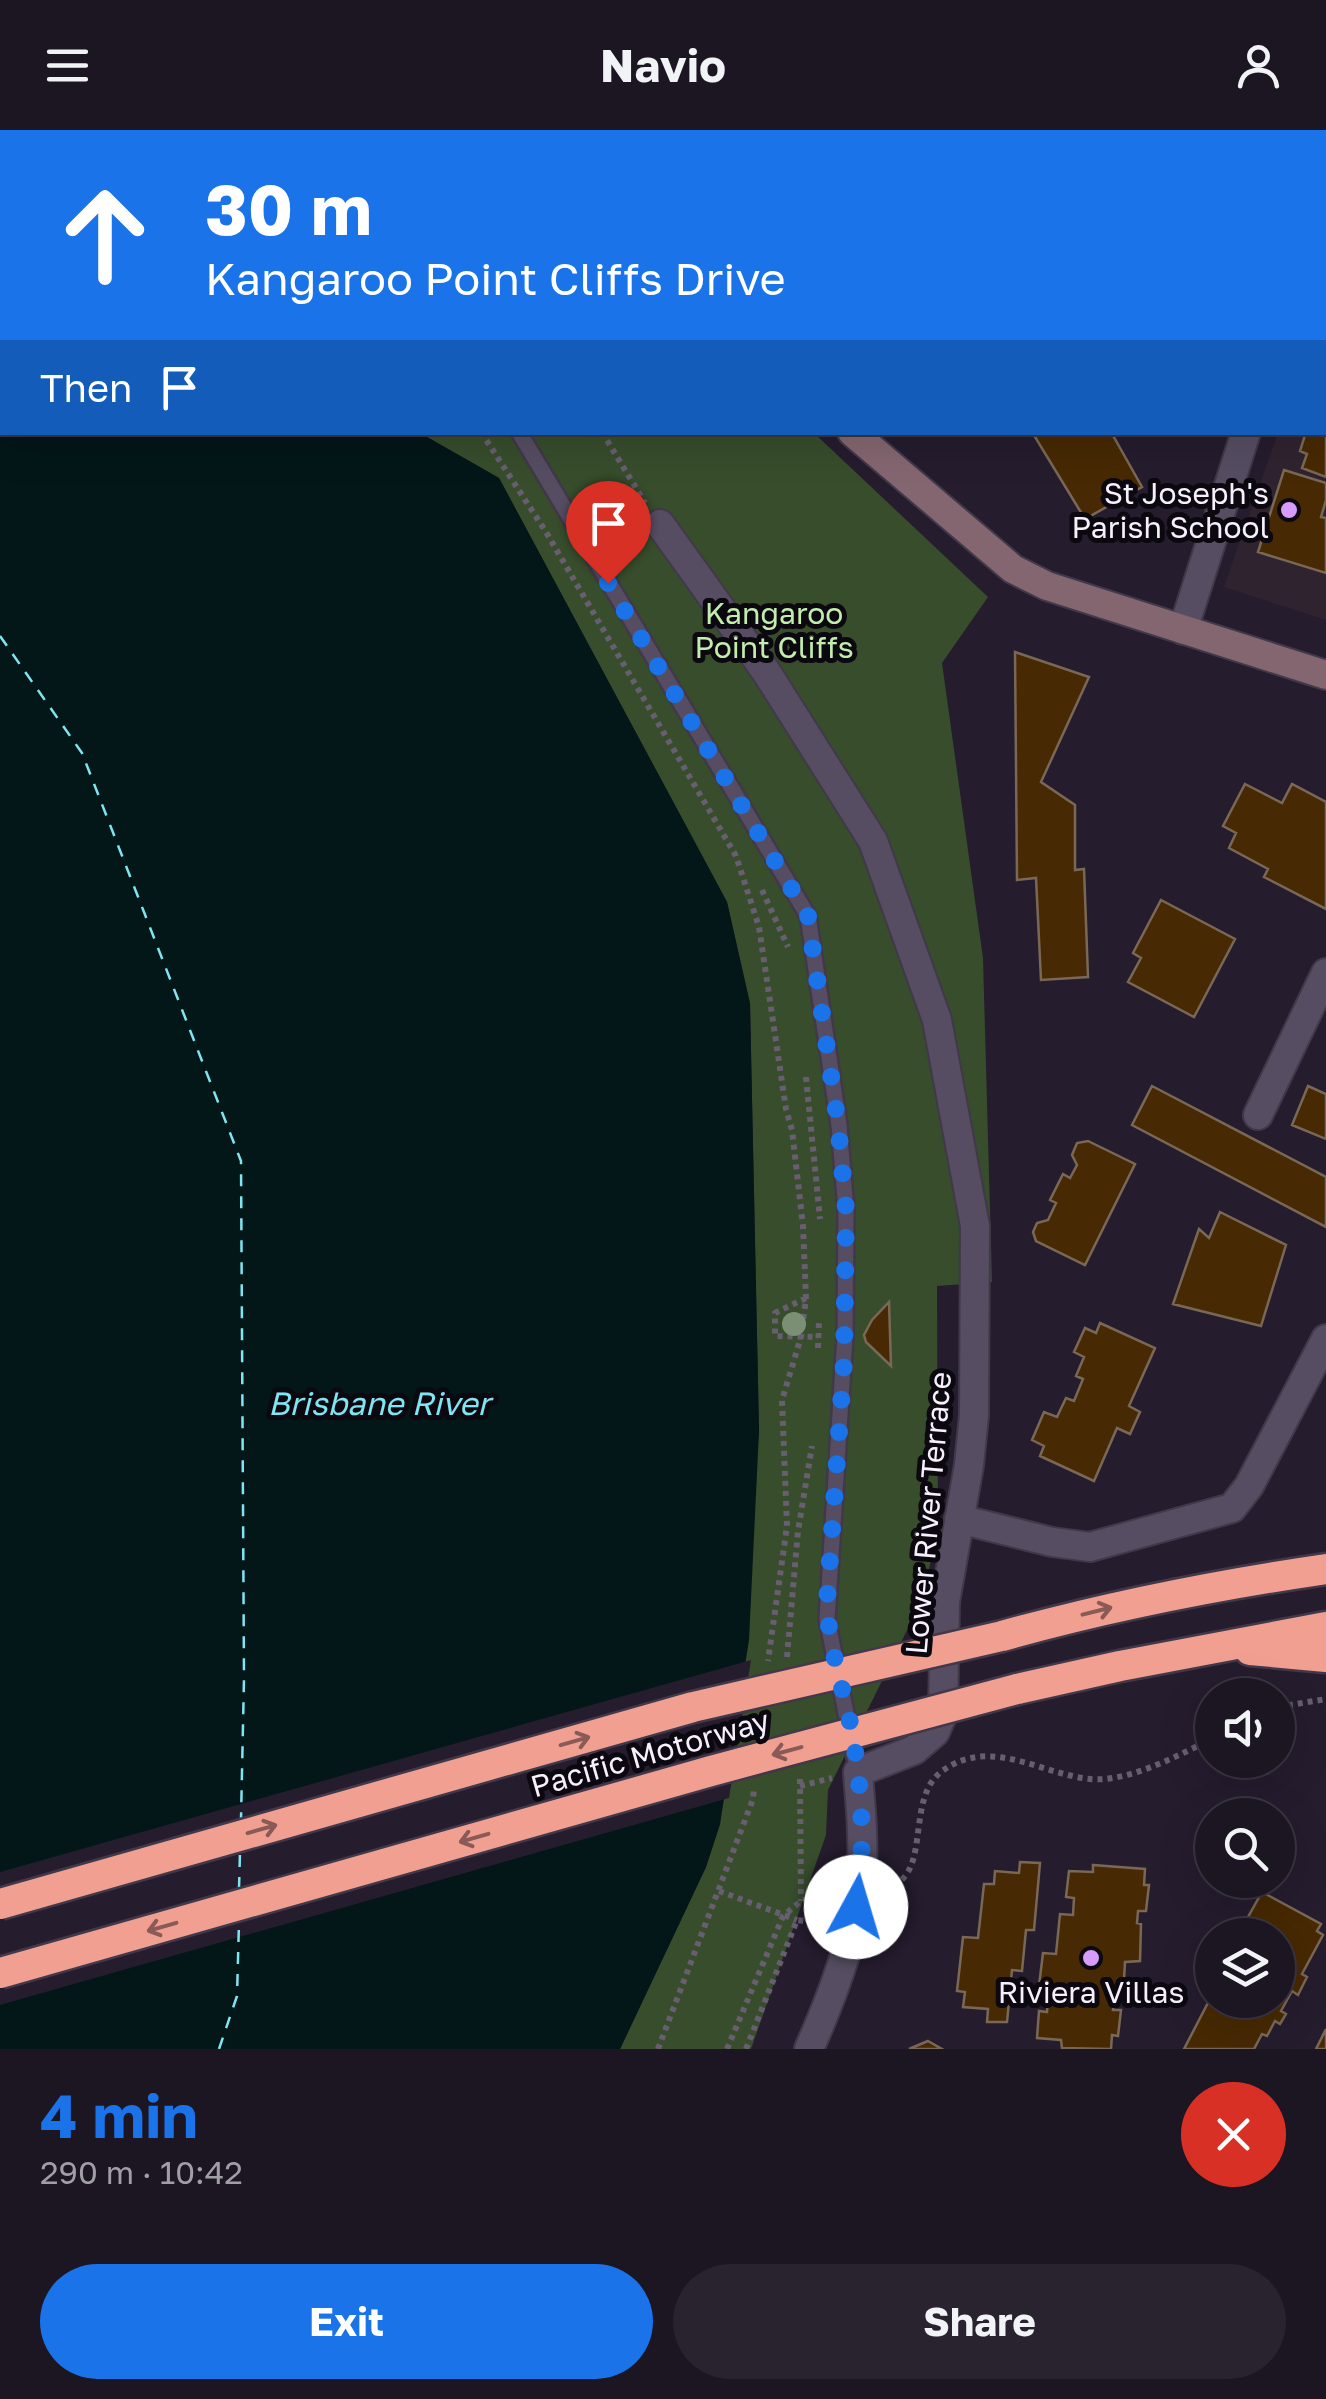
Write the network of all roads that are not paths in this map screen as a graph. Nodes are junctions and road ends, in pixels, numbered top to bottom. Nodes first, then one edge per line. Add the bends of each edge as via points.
1 (521, 435) edge
2 (856, 435) edge
3 (1245, 435) edge
4 (664, 530) road end
5 (1184, 630) junction
6 (1326, 675) edge
7 (1326, 973) edge
8 (1258, 1114) dead end
9 (1326, 1338) edge
10 (960, 1519) junction
11 (1326, 1569) edge
12 (1326, 1627) edge
13 (1224, 1646) junction
14 (1326, 1658) edge
15 (858, 1772) junction
16 (0, 1904) edge
17 (0, 1973) edge
18 (809, 2049) edge

1 - 15 lane via 808,916 846,1210 828,1632
2 - 5 main road via 1013,569
3 - 5 street
4 - 10 street, Lower River Terrace via 767,673 873,841 936,1020 975,1226 974,1415
5 - 6 main road
7 - 8 street
9 - 10 street via 1232,1508 1090,1548
10 - 15 street, Lower River Terrace via 946,1602 942,1720 914,1750
16 -> 11 highway, Pacific Motorway, bridge via 693,1707 1134,1601
12 - 13 highway, Pacific Motorway
13 - 14 highway
13 -> 17 highway, Pacific Motorway, bridge via 1017,1690 711,1771
15 - 18 street via 862,1836 845,1890 841,1970

